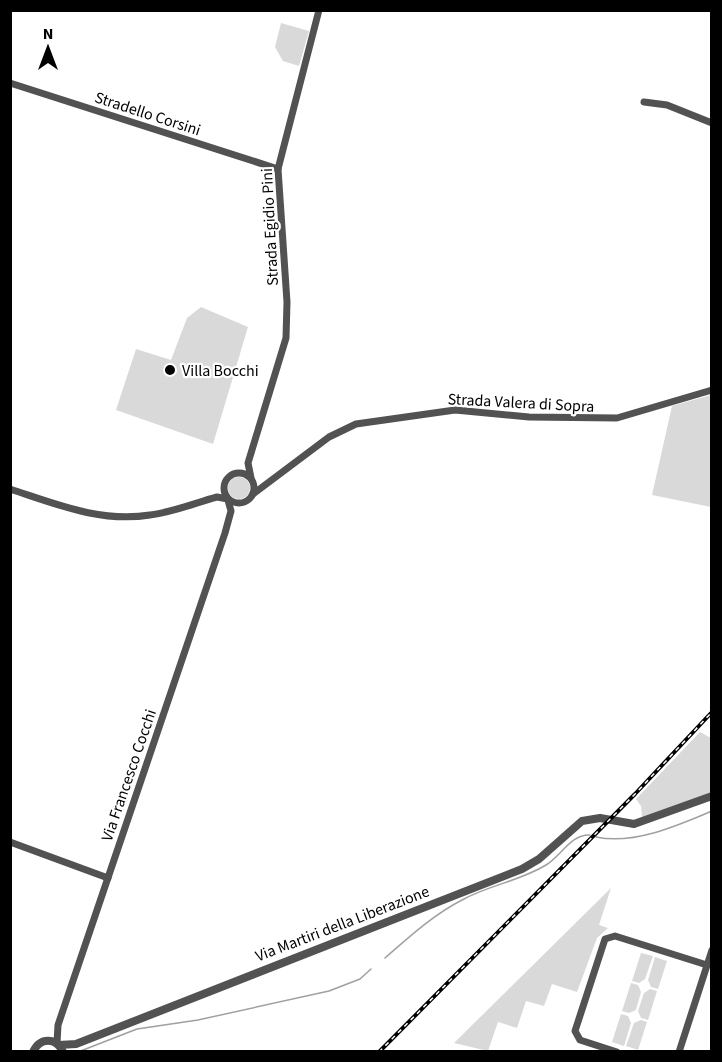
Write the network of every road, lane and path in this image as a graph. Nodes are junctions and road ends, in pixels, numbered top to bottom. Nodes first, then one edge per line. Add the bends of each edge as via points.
1 (319, 10) edge
2 (10, 83) edge
3 (644, 102) dead end
4 (711, 123) edge
5 (278, 169) junction
6 (711, 390) edge
7 (254, 442) junction
8 (232, 474) junction
9 (251, 478) junction
10 (271, 480) junction
11 (225, 482) junction
12 (10, 489) edge
13 (253, 494) junction
14 (228, 499) junction
15 (210, 500) junction
16 (247, 502) junction
17 (224, 534) junction
18 (711, 796) edge
19 (10, 842) edge
20 (108, 878) junction
21 (711, 950) edge
22 (707, 965) junction
23 (57, 1025) junction
24 (76, 1044) junction
25 (60, 1047) edge
26 (35, 1048) edge
27 (68, 1052) edge
28 (616, 1052) edge
29 (679, 1052) edge

1 - 5 street, Strada Egidio Pini
2 - 5 street, Stradello Corsini
3 - 4 street via 667,105
5 - 7 street, Strada Egidio Pini via 287,327
6 - 10 street, Strada Valera di Sopra via 608,419 455,410 361,423 333,434
7 - 8 street, Strada Egidio Pini via 242,466
7 - 9 street, Strada Egidio Pini via 248,465
8 - 9 street via 242,473
8 - 11 street
9 - 10 street via 260,482
9 - 13 street
10 - 13 street, Strada Valera di Sopra
11 - 14 street via 223,489
11 - 15 street
12 - 15 street via 84,513 119,517 165,513
13 - 16 street, Strada Valera di Sopra
14 - 15 street
14 - 16 street via 236,504
14 - 17 street, Via Francesco Cocchi via 231,512
16 - 17 street, Via Francesco Cocchi
17 - 20 street, Via Francesco Cocchi
18 - 24 street, Via Martiri della Liberazione via 634,824 594,818 580,822 522,869
19 - 20 street
20 - 23 street, Via Francesco Cocchi
21 - 22 street
22 - 28 street via 608,937 603,942 575,1034 580,1040
22 - 29 street
23 - 25 street, Via Francesco Cocchi
23 - 26 street, Via Francesco Cocchi
24 - 25 street, Via Martiri della Liberazione
24 - 27 street, Via Martiri della Liberazione
25 - 26 street, Via Martiri della Liberazione via 50,1040

